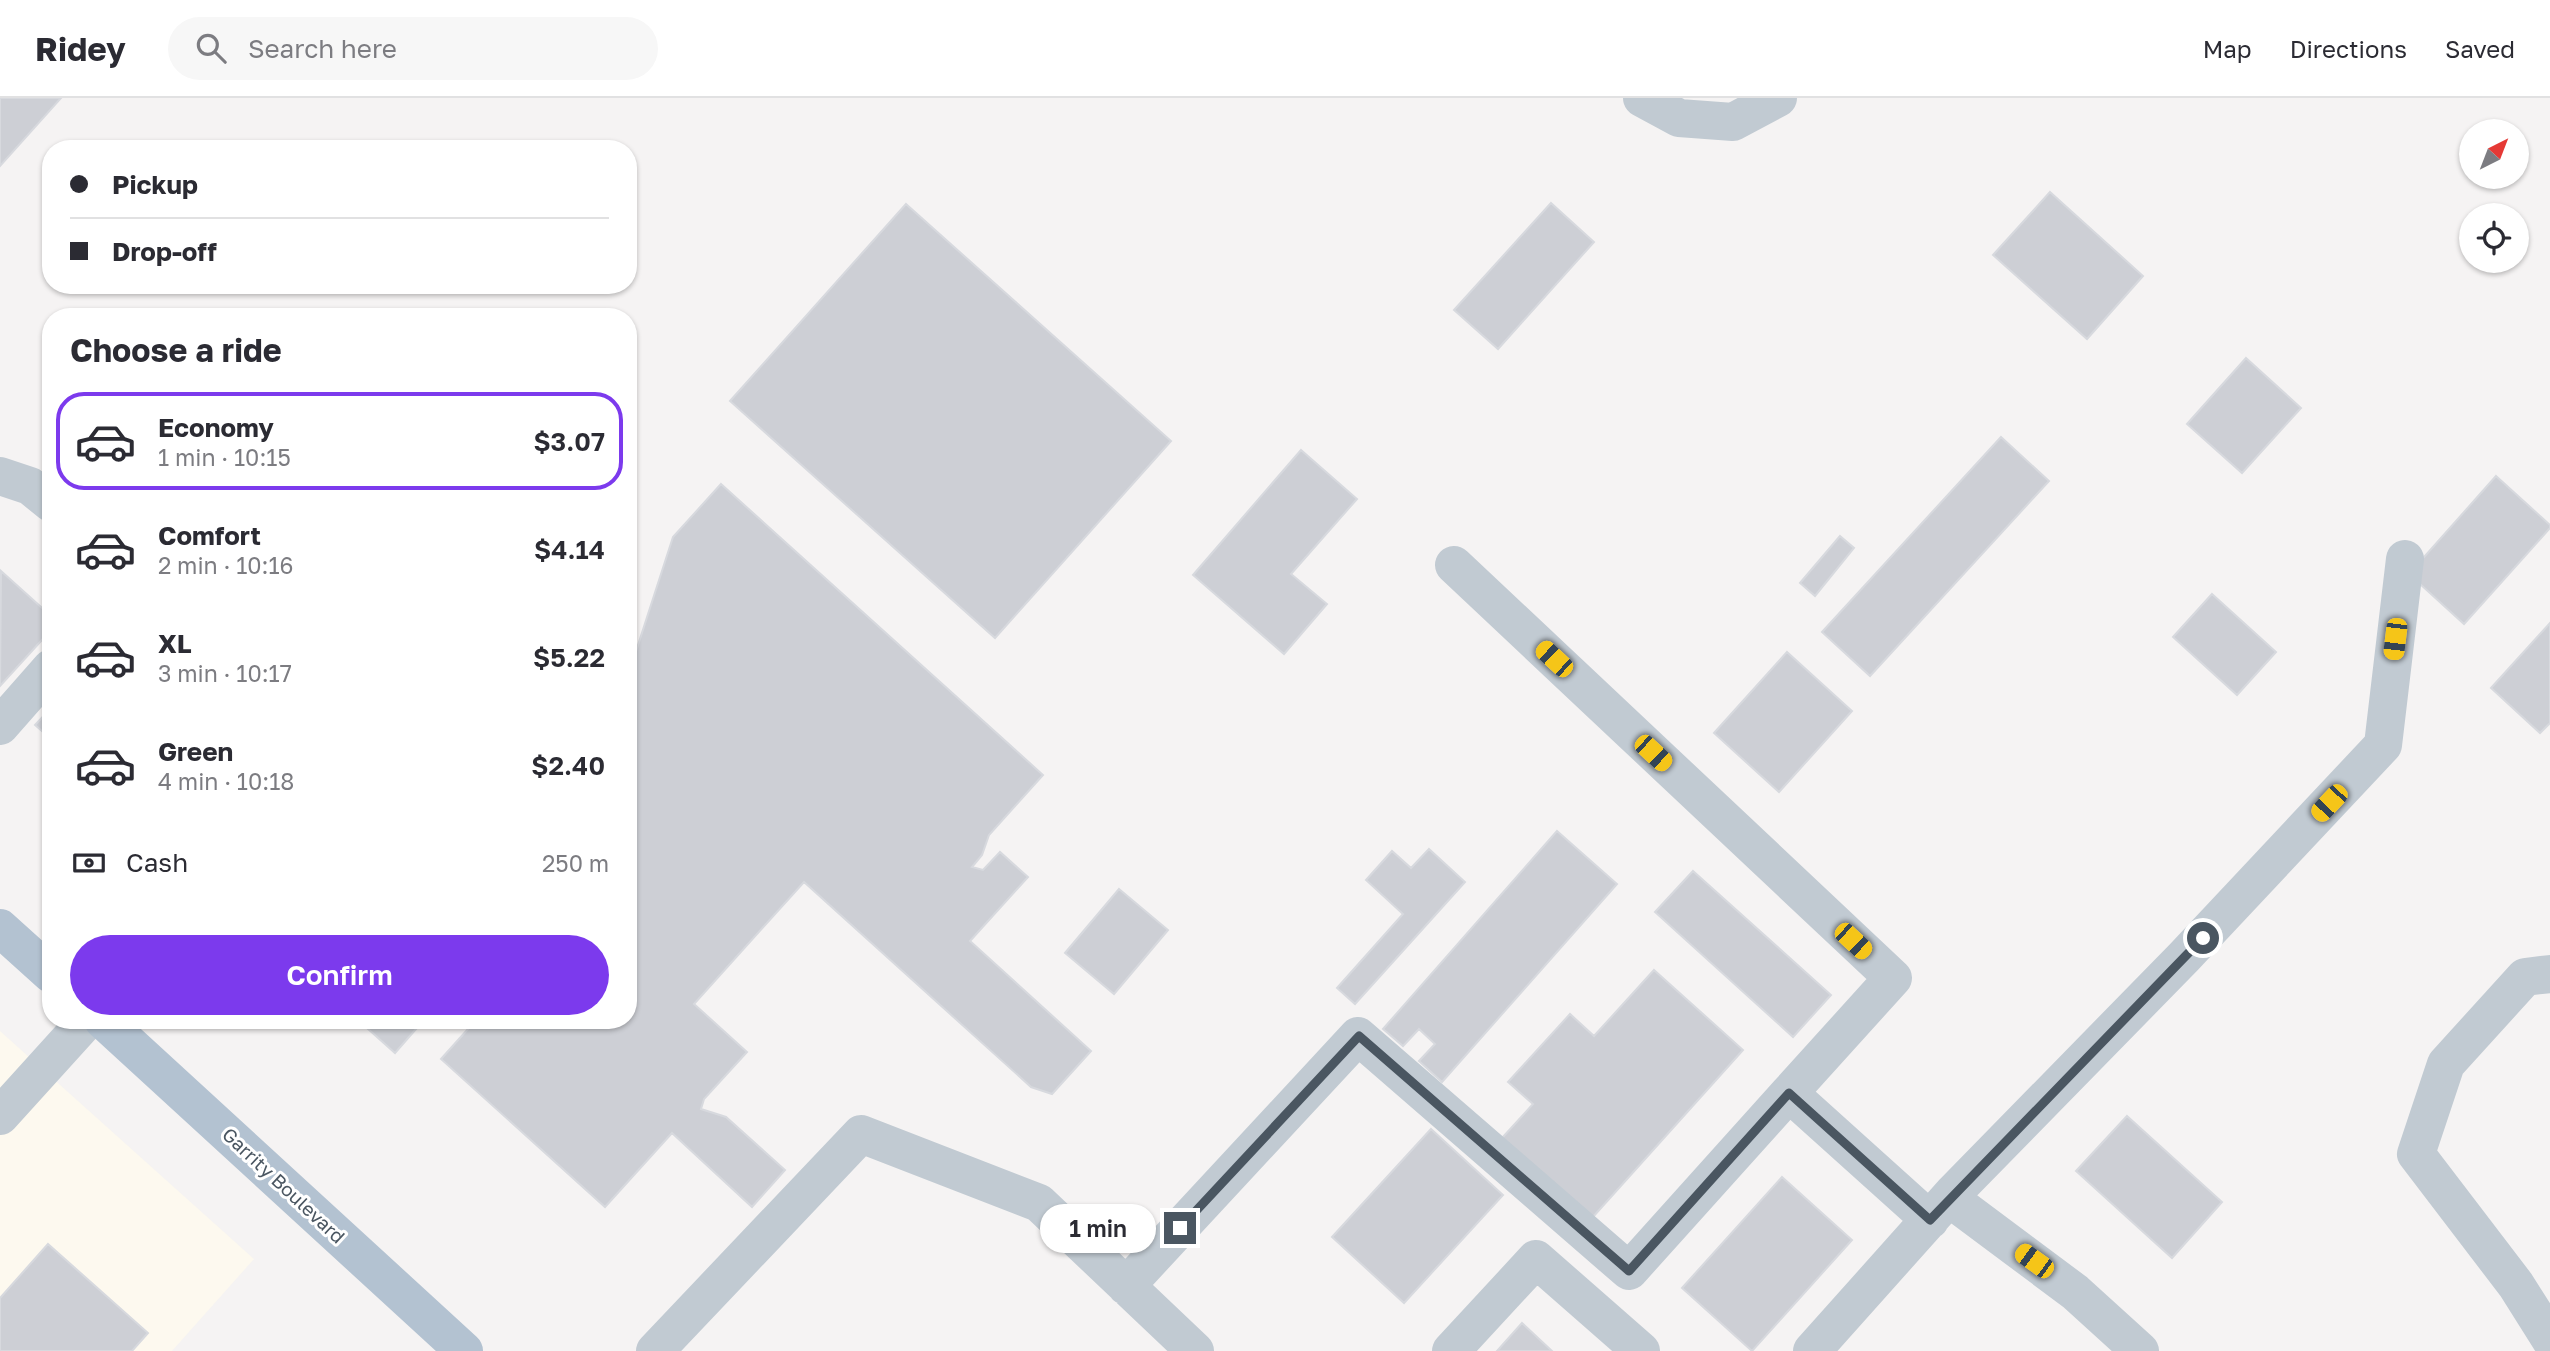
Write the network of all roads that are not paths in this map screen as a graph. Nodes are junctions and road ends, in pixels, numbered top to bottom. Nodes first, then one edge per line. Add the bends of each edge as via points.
1 (1642, 98) edge
2 (1778, 98) edge
3 (0, 476) edge
4 (42, 496) edge
5 (2404, 559) dead end
6 (1454, 565) dead end
7 (42, 678) edge
8 (8, 717) edge
9 (0, 929) edge
10 (42, 966) edge
11 (2550, 974) edge
12 (79, 1029) edge
13 (113, 1029) edge
14 (1789, 1093) junction
15 (0, 1116) edge
16 (1939, 1209) junction
17 (1126, 1286) junction
18 (2550, 1339) edge
19 (464, 1351) edge
20 (655, 1351) edge
21 (1195, 1351) edge
22 (1451, 1351) edge
23 (1641, 1351) edge
24 (1812, 1351) edge
25 (2140, 1351) edge

1 - 2 street via 1679,118 1733,122
3 - 4 street via 30,486
5 - 16 street via 2383,745 2185,957
6 - 14 street via 1893,978
7 - 8 street
9 - 10 main road
11 - 18 street via 2525,976 2446,1064 2416,1154 2516,1285
12 - 15 street
13 - 19 main road, Garrity Boulevard
14 - 16 street
14 - 17 street via 1629,1271 1359,1036
16 - 24 street
16 - 25 street via 2075,1292
17 - 20 street via 1039,1203 861,1135
17 - 21 street
22 - 23 street via 1536,1259

